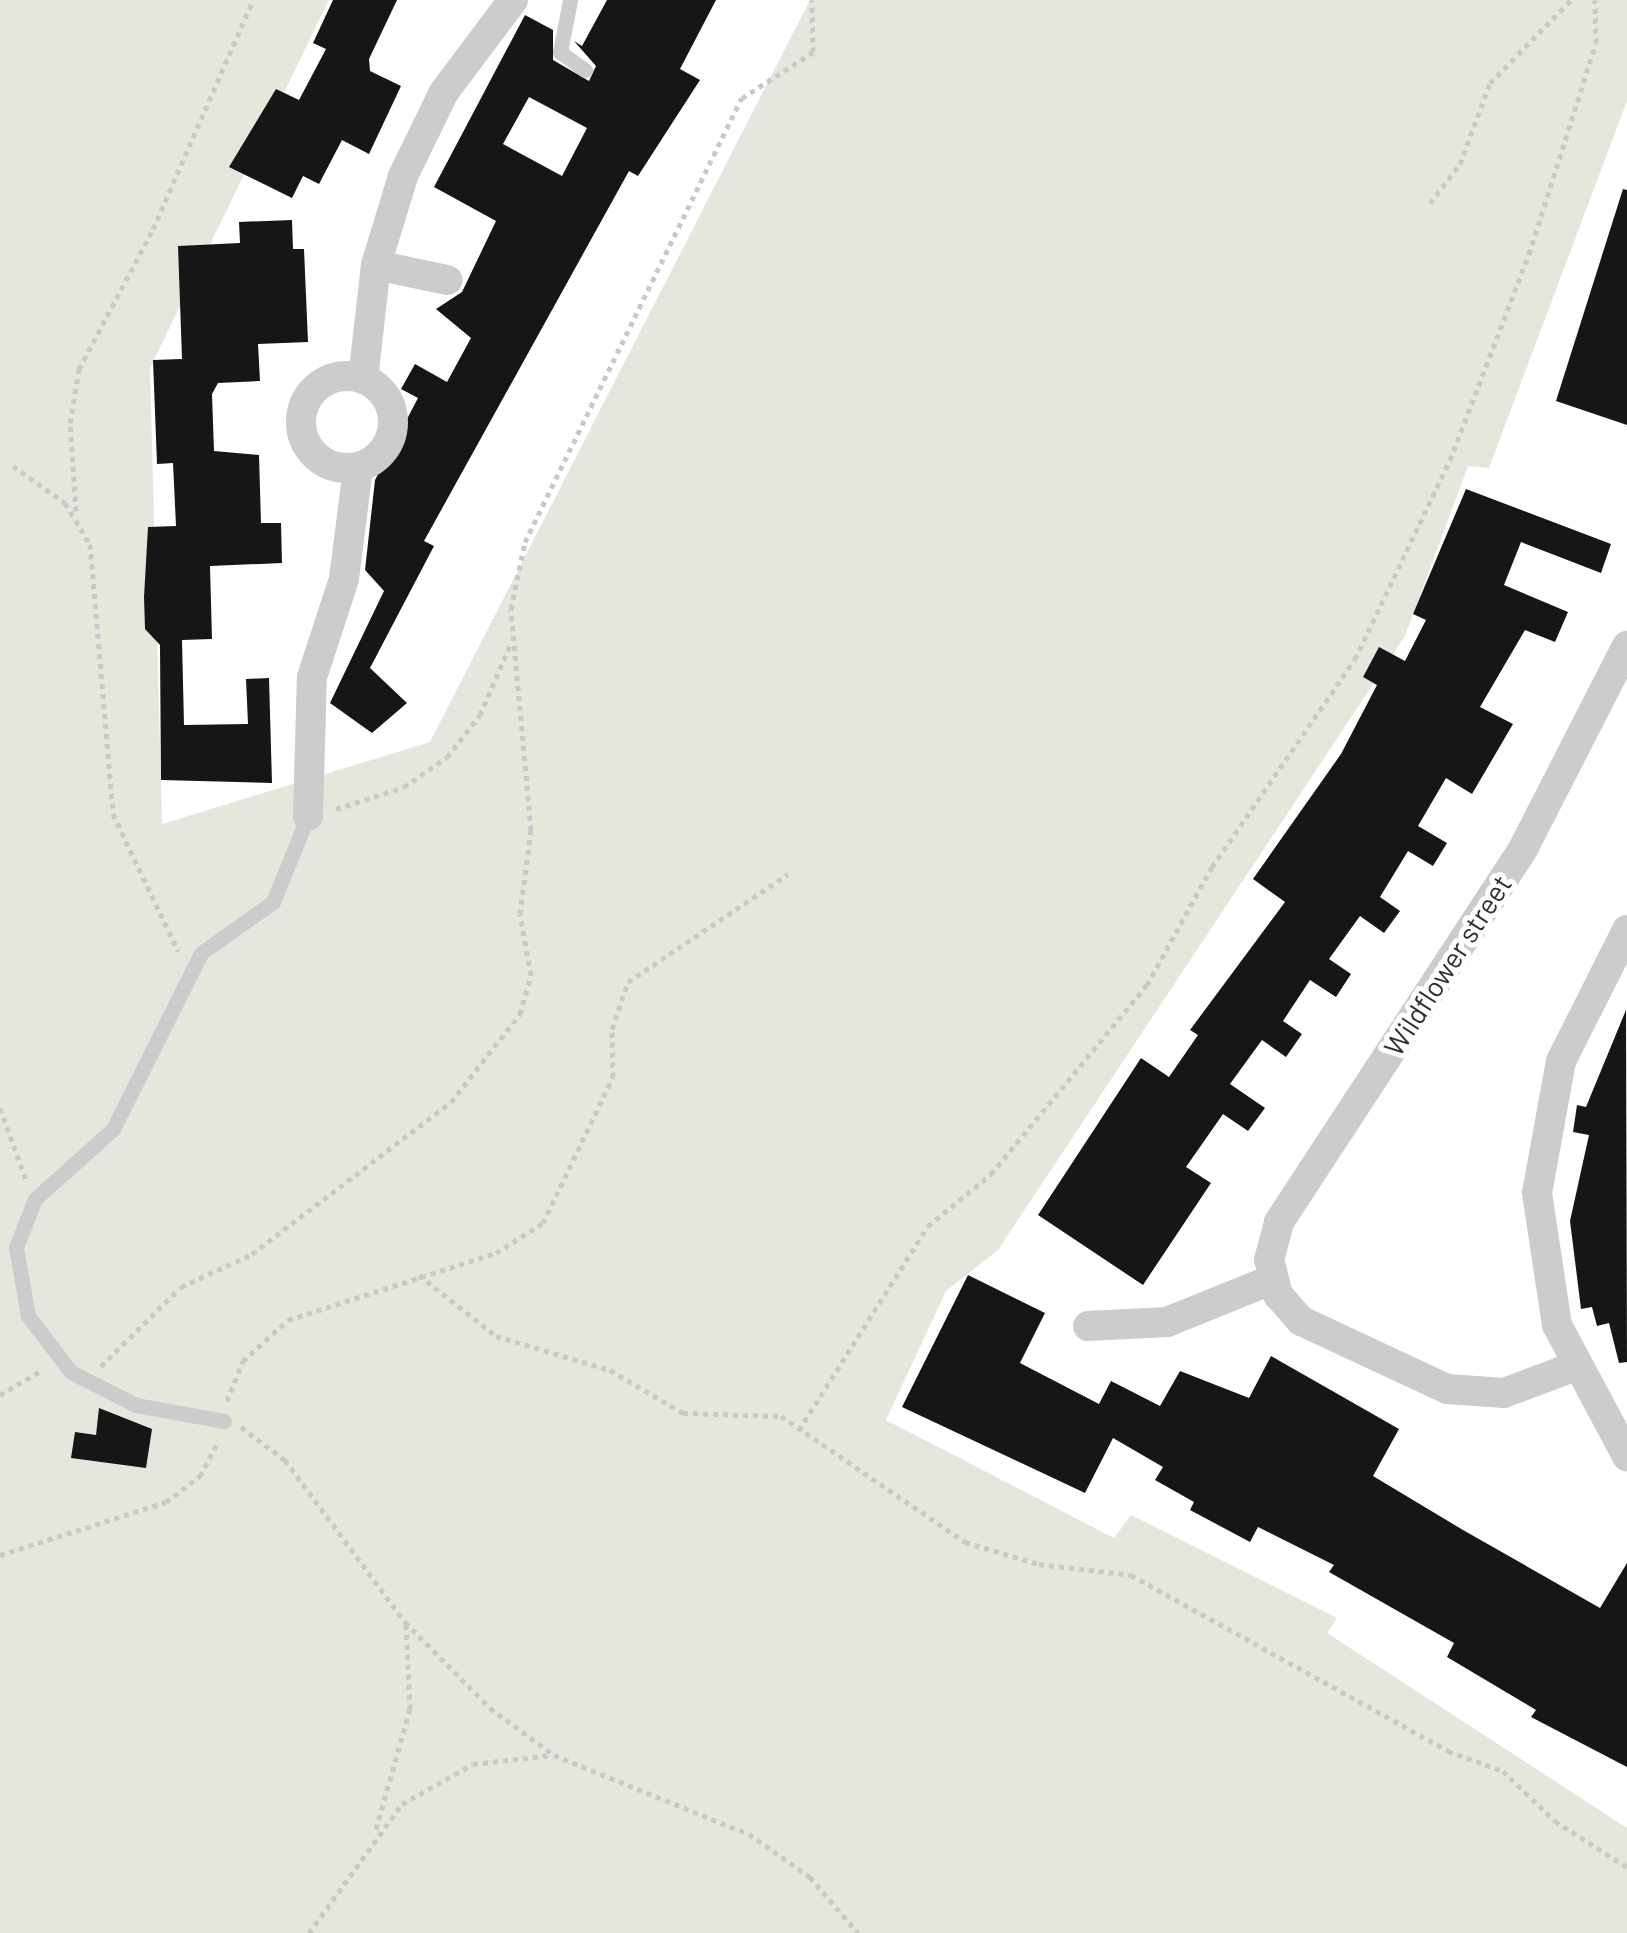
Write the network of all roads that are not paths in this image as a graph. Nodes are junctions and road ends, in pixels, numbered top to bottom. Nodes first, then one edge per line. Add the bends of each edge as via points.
1 (513, 0) edge
2 (570, 0) edge
3 (585, 70) dead end
4 (376, 265) junction
5 (447, 280) dead end
6 (363, 379) junction
7 (358, 468) junction
8 (1627, 646) edge
9 (308, 816) joint
10 (1627, 930) edge
11 (1271, 1280) junction
12 (1088, 1326) dead end
13 (1573, 1366) junction
14 (224, 1420) road end
15 (1627, 1456) edge

1 - 4 street via 422,133
2 - 3 lane via 560,52
4 - 5 street
4 - 6 street
6 - 7 street via 386,396 393,424 383,452
6 - 7 street via 332,378 301,412 314,456
7 - 9 street via 344,580 312,677
8 - 11 street, Wildflower street via 1524,848 1279,1222
9 - 14 lane via 273,902 208,943 182,982 113,1129 35,1199 16,1264 28,1316 58,1362 85,1382 147,1408
10 - 13 street via 1561,1061 1540,1148 1539,1238
11 - 12 street via 1168,1322
11 - 13 street via 1301,1322 1447,1389 1504,1393
13 - 15 street

